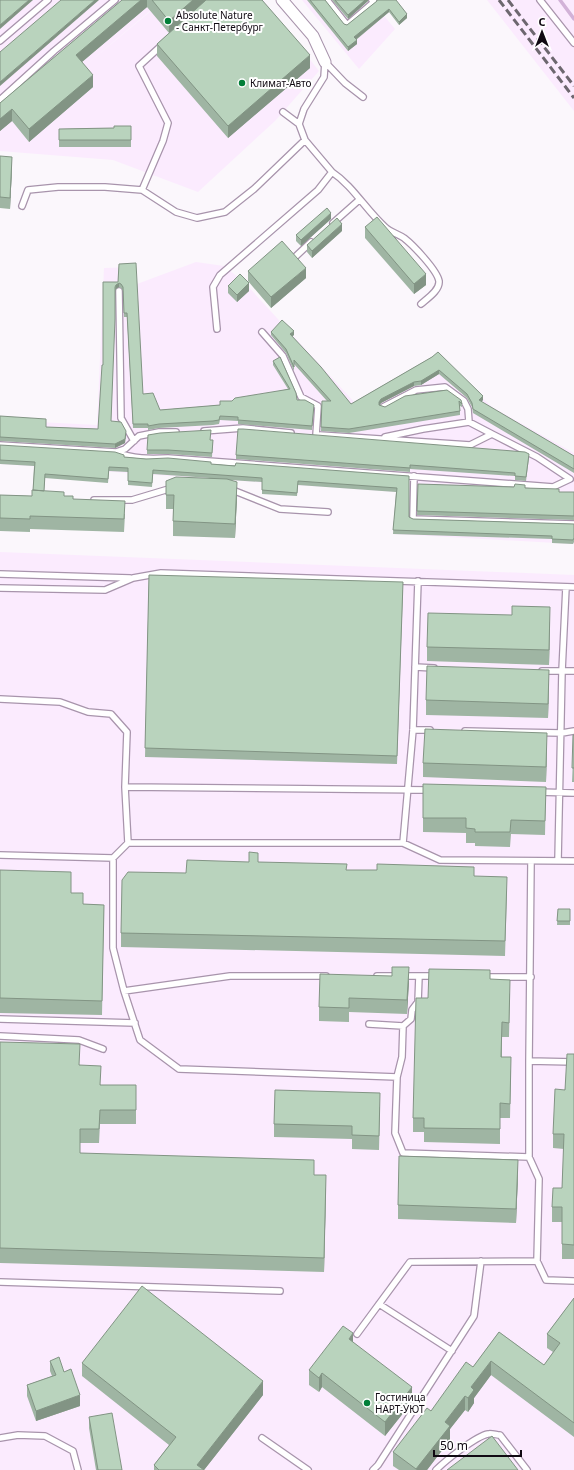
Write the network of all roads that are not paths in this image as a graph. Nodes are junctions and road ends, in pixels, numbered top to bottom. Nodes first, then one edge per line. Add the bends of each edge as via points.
1 (48, 0) edge
2 (115, 0) edge
3 (282, 0) edge
4 (327, 0) edge
5 (372, 0) edge
6 (540, 0) edge
7 (0, 41) edge
8 (167, 41) edge
9 (574, 43) edge
10 (325, 62) junction
11 (363, 96) dead end
12 (0, 100) edge
13 (283, 112) dead end
14 (299, 124) junction
15 (305, 140) junction
16 (332, 172) junction
17 (142, 190) junction
18 (359, 200) junction
19 (22, 206) dead end
20 (330, 226) edge
21 (318, 237) edge
22 (294, 258) edge
23 (119, 291) dead end
24 (421, 304) dead end
25 (217, 329) dead end
26 (262, 332) dead end
27 (383, 407) edge
28 (469, 422) junction
29 (197, 431) edge
30 (181, 432) edge
31 (294, 433) edge
32 (309, 434) edge
33 (492, 434) junction
34 (316, 435) junction
35 (377, 439) junction
36 (134, 441) junction
37 (0, 445) edge
38 (116, 452) junction
39 (414, 476) junction
40 (572, 480) edge
41 (182, 488) edge
42 (221, 488) edge
43 (88, 500) edge
44 (328, 512) dead end
45 (574, 524) edge
46 (0, 574) edge
47 (133, 578) junction
48 (418, 581) junction
49 (566, 587) junction
50 (574, 587) edge
51 (0, 588) edge
52 (415, 667) junction
53 (438, 668) edge
54 (539, 670) edge
55 (562, 671) junction
56 (574, 671) edge
57 (0, 699) edge
58 (413, 730) junction
59 (436, 730) edge
60 (460, 731) edge
61 (574, 731) edge
62 (562, 733) junction
63 (125, 787) junction
64 (408, 789) junction
65 (440, 790) edge
66 (536, 792) edge
67 (560, 792) junction
68 (574, 792) edge
69 (128, 843) junction
70 (403, 843) junction
71 (0, 855) edge
72 (113, 858) junction
73 (558, 861) junction
74 (574, 861) edge
75 (531, 862) junction
76 (334, 976) edge
77 (373, 976) edge
78 (419, 976) junction
79 (443, 976) edge
80 (475, 977) edge
81 (530, 977) junction
82 (124, 991) junction
83 (0, 1019) edge
84 (135, 1023) junction
85 (369, 1024) dead end
86 (403, 1026) junction
87 (0, 1036) edge
88 (103, 1049) dead end
89 (529, 1061) junction
90 (574, 1062) edge
91 (397, 1076) junction
92 (529, 1156) junction
93 (481, 1261) junction
94 (537, 1261) junction
95 (574, 1281) edge
96 (0, 1282) edge
97 (280, 1291) dead end
98 (379, 1304) junction
99 (358, 1334) dead end
100 (452, 1351) junction
101 (0, 1438) edge
102 (262, 1438) dead end
103 (78, 1470) edge
104 (308, 1470) edge
105 (373, 1470) edge
106 (436, 1470) edge
107 (527, 1470) edge

1 - 7 lane
2 - 12 lane
3 - 10 street via 313,36
4 - 5 lane via 347,25 374,2
6 - 9 lane
8 - 17 lane via 139,66 168,123 163,142
10 - 11 lane
10 - 14 lane via 324,77 304,109
13 - 14 lane
14 - 15 lane
15 - 16 lane
15 - 17 lane via 254,189 225,212 197,218 176,212
16 - 18 lane via 342,179
16 - 25 lane via 318,190 220,275 213,287
17 - 19 lane via 105,187 28,190
18 - 20 lane
18 - 24 lane via 386,228 414,247 437,274 438,288
21 - 22 lane
23 - 36 lane via 121,418
26 - 34 lane via 283,356 301,397 318,406
27 - 28 lane via 416,390 445,388 464,401 468,409
28 - 33 lane
28 - 35 lane
29 - 31 lane via 243,428
30 - 36 lane via 159,432 139,436
32 - 34 lane
33 - 35 lane via 470,445
33 - 40 lane via 537,457
34 - 35 lane
36 - 38 lane via 125,449
37 - 38 lane
38 - 39 lane via 135,458 168,458
39 - 40 lane via 553,487
39 - 45 lane via 413,519
41 - 43 lane via 174,487 132,500
42 - 44 lane via 280,509
46 - 47 lane
47 - 48 lane via 161,572
47 - 51 lane via 104,590
48 - 49 lane
48 - 52 lane
49 - 50 lane
49 - 55 lane
52 - 53 lane
52 - 58 lane
54 - 55 lane
55 - 56 lane
55 - 62 lane
57 - 63 lane via 60,702 88,712 111,714 127,732
58 - 59 lane
58 - 64 lane
60 - 62 lane
61 - 62 lane
62 - 67 lane
63 - 64 lane
63 - 69 lane
64 - 65 lane
64 - 70 lane
66 - 67 lane
67 - 68 lane
67 - 73 lane
69 - 70 lane
69 - 72 lane
70 - 75 lane via 440,860
71 - 72 lane
72 - 82 lane via 113,948
73 - 74 lane
73 - 75 lane
75 - 81 lane
76 - 82 lane via 230,976
77 - 78 lane
78 - 79 lane
78 - 86 lane via 418,1002 412,1010 411,1019
80 - 81 lane
81 - 89 lane
82 - 84 lane
83 - 84 lane
84 - 91 lane via 140,1040 179,1069
85 - 86 lane
86 - 91 lane via 402,1057
87 - 88 lane via 79,1040
89 - 90 lane
89 - 92 lane
91 - 92 lane via 395,1133 403,1153
92 - 94 lane via 539,1179
93 - 94 lane
93 - 98 lane via 410,1262
93 - 100 lane via 474,1316
94 - 95 lane via 546,1280
96 - 97 lane
98 - 99 lane
98 - 100 lane
100 - 105 lane
101 - 103 lane via 18,1435 44,1436 73,1451
102 - 104 lane
106 - 107 lane via 474,1441 488,1434 500,1435

